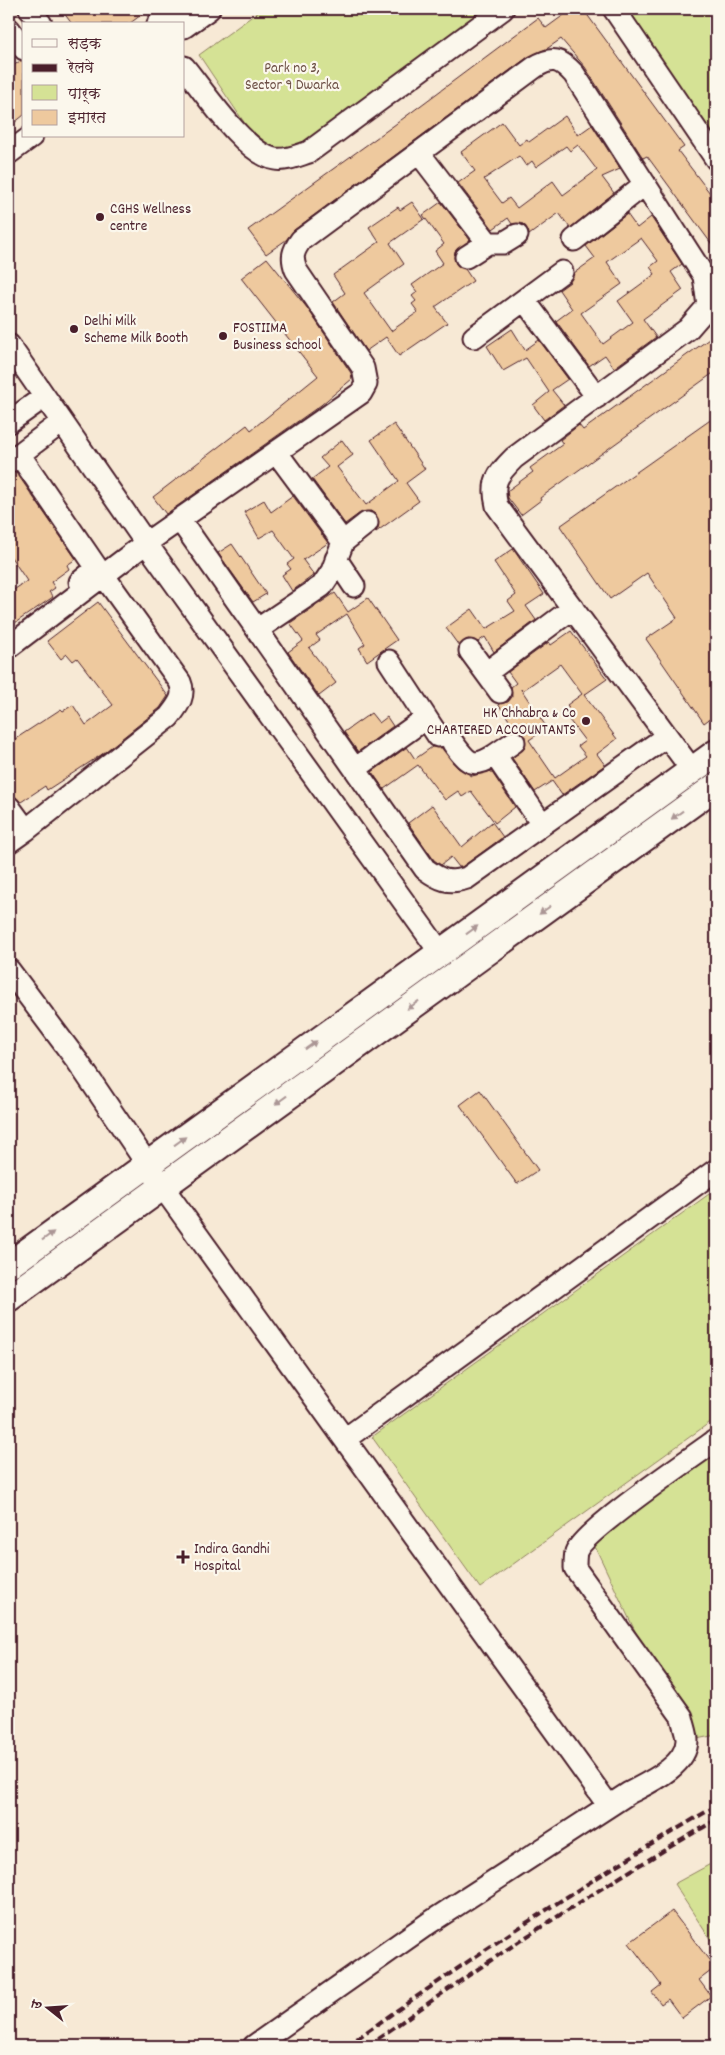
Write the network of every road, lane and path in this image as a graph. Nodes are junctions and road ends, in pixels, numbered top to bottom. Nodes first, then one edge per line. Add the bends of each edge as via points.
1 (30, 9) edge
2 (173, 9) edge
3 (209, 9) edge
4 (503, 9) edge
5 (614, 9) edge
6 (40, 22) edge
7 (161, 22) edge
8 (185, 26) edge
9 (9, 29) edge
10 (22, 46) edge
11 (185, 68) edge
12 (22, 127) edge
13 (9, 137) edge
14 (29, 138) edge
15 (9, 153) edge
16 (419, 153) junction
17 (716, 159) edge
18 (645, 184) junction
19 (517, 235) dead end
20 (574, 240) dead end
21 (488, 243) junction
22 (466, 257) dead end
23 (562, 272) dead end
24 (525, 301) junction
25 (474, 337) dead end
26 (9, 345) edge
27 (44, 397) junction
28 (597, 397) junction
29 (9, 422) edge
30 (62, 422) junction
31 (277, 453) junction
32 (14, 458) edge
33 (180, 520) junction
34 (367, 523) dead end
35 (146, 544) junction
36 (340, 550) junction
37 (104, 576) junction
38 (354, 586) dead end
39 (573, 608) junction
40 (258, 629) junction
41 (9, 634) edge
42 (9, 647) edge
43 (470, 652) dead end
44 (389, 661) dead end
45 (486, 673) junction
46 (500, 692) dead end
47 (426, 718) junction
48 (667, 736) junction
49 (514, 742) dead end
50 (716, 753) edge
51 (495, 755) junction
52 (355, 769) junction
53 (692, 770) junction
54 (716, 786) edge
55 (9, 806) edge
56 (542, 824) junction
57 (26, 830) junction
58 (9, 842) edge
59 (440, 952) junction
60 (9, 970) edge
61 (147, 1164) junction
62 (716, 1170) edge
63 (162, 1186) junction
64 (9, 1265) edge
65 (9, 1298) edge
66 (345, 1439) junction
67 (716, 1440) edge
68 (609, 1806) junction
69 (254, 2046) edge

1 - 6 street
2 - 7 street
3 - 8 street
4 - 11 street via 309,152 291,157 275,159 255,149 236,131
5 - 17 street
9 - 10 street
12 - 13 street
14 - 15 street
16 - 18 street via 536,67 555,59 574,74
16 - 21 street
16 - 31 street via 301,240 294,249 292,260 296,270 363,368 366,384 352,402
18 - 20 street
18 - 28 street via 704,276 708,306 688,329
19 - 21 street via 504,243
21 - 22 street
23 - 24 street
24 - 25 street
24 - 28 street
26 - 27 street
27 - 29 street
27 - 30 street
28 - 39 street via 514,458 500,471 492,489 497,506
30 - 32 street
30 - 35 street
31 - 33 street
31 - 36 street
32 - 41 street via 97,568
33 - 35 street
33 - 40 street
34 - 36 street
35 - 37 street
35 - 59 street
36 - 38 street
36 - 40 street via 322,586
37 - 42 street
37 - 57 street via 180,682 182,696 169,717
39 - 45 street
39 - 48 street
40 - 52 street
43 - 45 street
44 - 47 street
45 - 46 street
47 - 51 street via 466,760 485,762
47 - 52 street
48 - 53 street
48 - 56 street
49 - 51 street
50 - 53 street
51 - 56 street
52 - 56 street via 425,870 439,880 454,882 467,878
59 -> 53 street
54 -> 63 street
55 - 57 street
57 - 58 street
61 -> 59 street
60 - 61 street via 78,1062
61 - 63 street
64 -> 61 street
62 - 66 street
63 - 65 street
63 - 66 street
66 - 68 street
67 - 68 street via 621,1510 576,1552 575,1568 682,1717 687,1741 683,1757 660,1776
68 - 69 street via 429,1923

